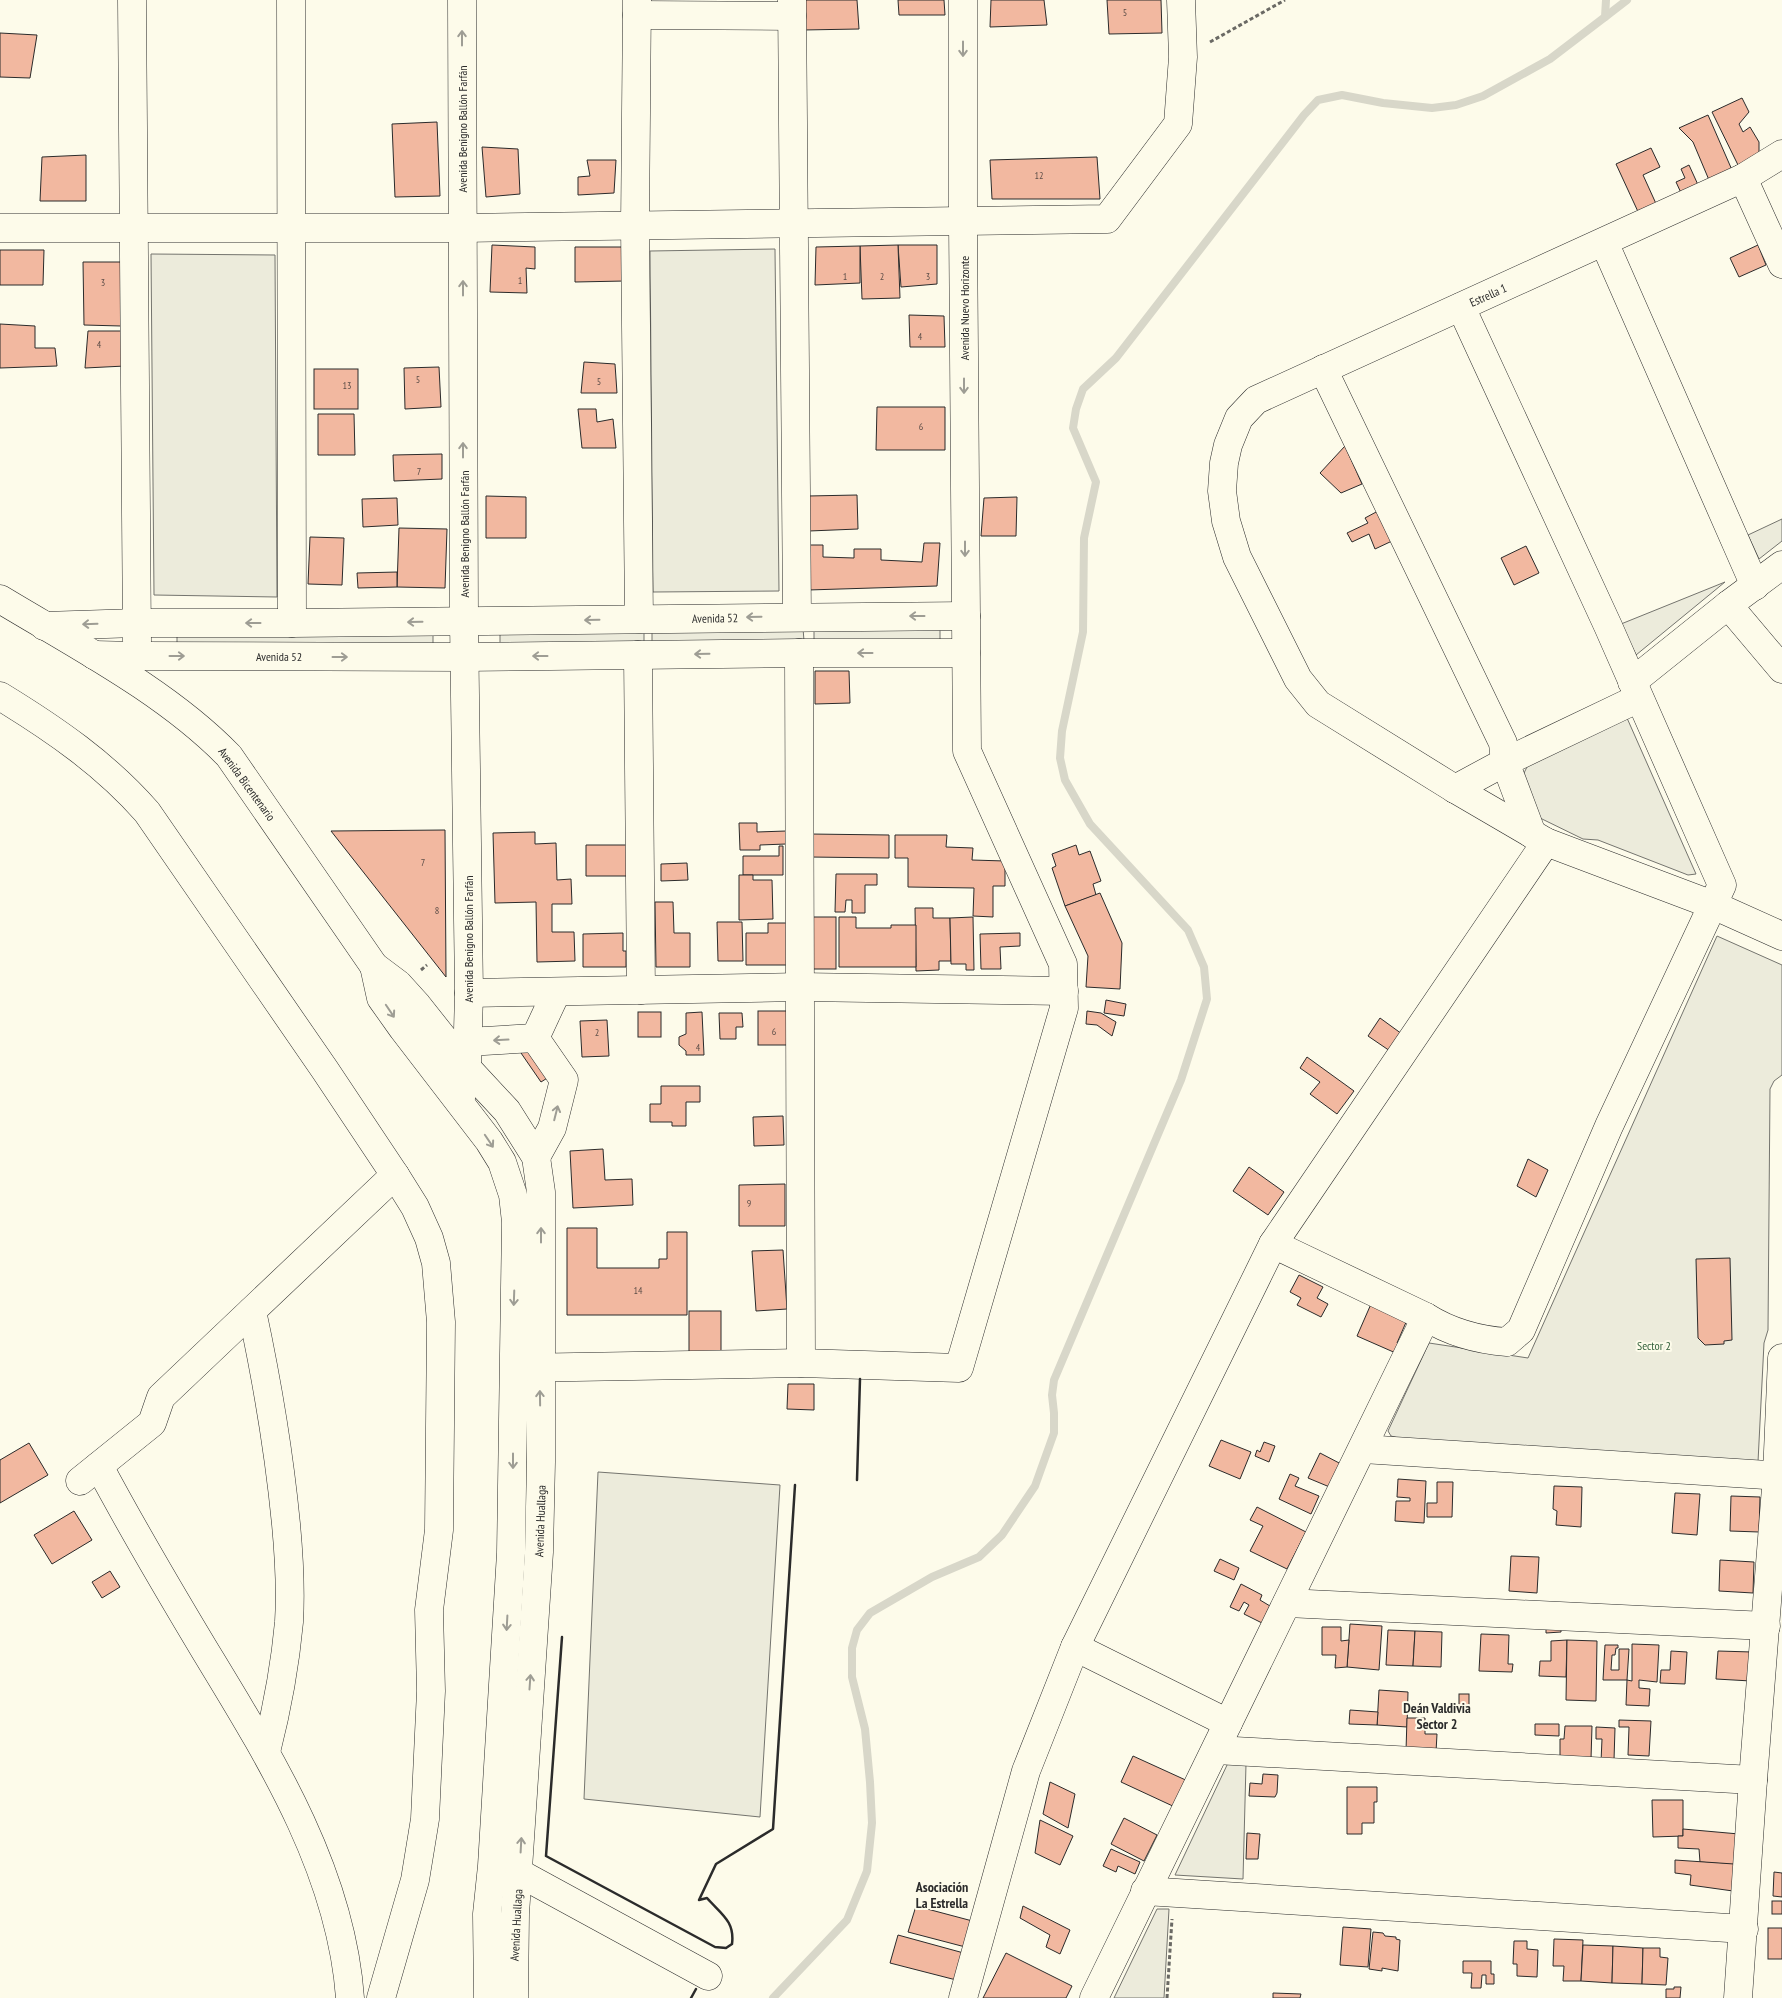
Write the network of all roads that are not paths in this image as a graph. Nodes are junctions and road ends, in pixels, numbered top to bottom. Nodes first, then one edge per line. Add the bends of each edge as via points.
1 (132, 0) edge
2 (291, 0) edge
3 (462, 0) edge
4 (963, 0) edge
5 (1181, 0) edge
6 (637, 8) edge
7 (792, 8) edge
8 (1782, 154) edge
9 (1743, 178) junction
10 (963, 221) junction
11 (795, 224) junction
12 (635, 227) junction
13 (0, 228) edge
14 (463, 228) junction
15 (133, 229) junction
16 (291, 229) junction
17 (1604, 242) junction
18 (1782, 264) edge
19 (1461, 307) junction
20 (1323, 369) junction
21 (1782, 565) edge
22 (1755, 586) junction
23 (0, 600) edge
24 (1728, 605) junction
25 (796, 616) junction
26 (966, 616) junction
27 (639, 619) junction
28 (464, 622) junction
29 (138, 623) junction
30 (292, 623) junction
31 (44, 626) junction
32 (799, 652) junction
33 (966, 653) junction
34 (94, 655) junction
35 (138, 656) junction
36 (638, 656) junction
37 (464, 657) junction
38 (1782, 669) edge
39 (138, 684) junction
40 (1635, 690) junction
41 (0, 696) edge
42 (1505, 762) junction
43 (1455, 789) junction
44 (1539, 838) junction
45 (1713, 905) junction
46 (1782, 936) edge
47 (374, 966) junction
48 (801, 987) junction
49 (641, 990) junction
50 (1064, 991) junction
51 (556, 992) junction
52 (469, 993) junction
53 (535, 1038) junction
54 (467, 1055) junction
55 (460, 1102) junction
56 (536, 1157) junction
57 (395, 1175) junction
58 (1273, 1244) junction
59 (252, 1311) junction
60 (1426, 1317) junction
61 (1782, 1358) edge
62 (801, 1363) junction
63 (540, 1367) junction
64 (513, 1368) junction
65 (1363, 1450) junction
66 (1780, 1476) edge
67 (1287, 1602) junction
68 (1766, 1626) junction
69 (1075, 1647) junction
70 (1228, 1723) junction
71 (1216, 1750) junction
72 (266, 1752) junction
73 (1753, 1780) junction
74 (492, 1866) junction
75 (519, 1873) junction
76 (1146, 1890) junction
77 (1744, 1929) junction
78 (708, 1976) dead end
79 (350, 1998) edge
80 (381, 1998) edge
81 (488, 1998) edge
82 (514, 1998) edge
83 (963, 1998) edge
84 (1094, 1998) edge
85 (1738, 1998) edge

1 - 15 street
2 - 16 street
14 -> 3 street, Avenida Benigno Ballón Farfán
4 -> 10 street, Avenida Nuevo Horizonte
5 - 10 street via 1183,57 1178,124 1107,220
6 - 7 street
6 - 12 street
7 - 11 street
8 - 9 street, Estrella 1
9 - 17 street, Estrella 1
9 - 18 street
10 - 11 street
10 -> 26 street, Avenida Nuevo Horizonte
11 - 12 street
11 - 25 street
12 - 14 street
12 - 27 street
13 - 15 street
14 - 16 street
28 -> 14 street, Avenida Benigno Ballón Farfán
15 - 16 street
15 - 29 street
16 - 30 street
17 - 19 street, Estrella 1
17 - 22 street
19 - 20 street, Estrella 1
19 - 40 street
20 - 42 street via 1503,744
20 - 43 street, Estrella 1 via 1256,400 1245,410 1231,436 1224,463 1222,491 1235,551 1305,689 1318,704
21 - 22 street
22 - 24 street
23 - 31 street, Avenida Bicentenario
24 - 38 street
24 - 40 street
26 -> 25 street, Avenida 52
25 -> 27 street, Avenida 52
26 - 33 street, Avenida Nuevo Horizonte
27 -> 28 street, Avenida 52
28 -> 30 street, Avenida 52
28 - 37 street, Avenida Benigno Ballón Farfán
30 -> 29 street, Avenida 52
29 -> 31 street, Avenida 52
29 - 35 street
31 - 34 street, Avenida Bicentenario
33 -> 32 street, Avenida 52
32 -> 36 street, Avenida 52
32 - 48 street
33 - 50 street, Avenida Nuevo Horizonte via 967,751 1063,964
34 - 35 street, Avenida 52
34 - 39 street, Avenida Bicentenario
35 -> 37 street, Avenida 52
35 - 39 street
36 -> 37 street, Avenida 52
36 - 49 street
37 - 52 street, Avenida Benigno Ballón Farfán
39 - 47 street, Avenida Bicentenario via 188,718 229,756
40 - 42 street
40 - 45 street via 1722,885
41 - 57 street via 90,756 147,812
42 - 43 street
42 - 44 street
43 - 44 street, Estrella 1
44 - 45 street, Estrella 1
44 - 58 street
45 - 46 street, Estrella 1
45 - 60 street via 1608,1126 1521,1330 1507,1342 1487,1340 1439,1326
47 - 54 street, Avenida Bicentenario via 398,984
47 -> 55 street, Avenida Bicentenario via 381,998
48 - 49 street
48 - 50 street
48 - 62 street
49 - 51 street
50 - 62 street, Avenida Nuevo Horizonte via 1064,1008 959,1368
51 - 52 street
51 - 53 street
52 - 54 street, Avenida Benigno Ballón Farfán
53 -> 54 street
56 -> 53 street via 552,1128 564,1080
54 - 55 street, Avenida Benigno Ballón Farfán
54 - 56 street, Avenida Huallaga
55 -> 64 street via 502,1162 513,1195 516,1222
63 -> 56 street, Avenida Huallaga via 541,1192
57 - 59 street
57 - 80 street via 422,1222 436,1263 441,1322 439,1530 429,1610 431,1690 425,1819 415,1880
58 - 60 street
58 - 69 street
59 - 72 street via 271,1400 290,1570 288,1630 278,1702
59 - 72 street via 161,1397 152,1423 89,1473 143,1548
60 - 65 street
61 - 66 street
62 - 63 street
63 - 64 street
75 -> 63 street, Avenida Huallaga via 539,1552
64 -> 74 street via 511,1553
65 - 66 street
65 - 67 street
66 - 68 street
67 - 68 street
67 - 70 street
68 - 73 street
69 - 70 street
69 - 83 street via 1026,1771
70 - 71 street
71 - 73 street
71 - 76 street
72 - 79 street via 321,1869 340,1930
73 - 77 street
74 - 75 street
74 - 81 street via 487,1914
75 - 78 street
75 - 82 street, Avenida Huallaga
76 - 77 street
76 - 84 street
77 - 85 street

